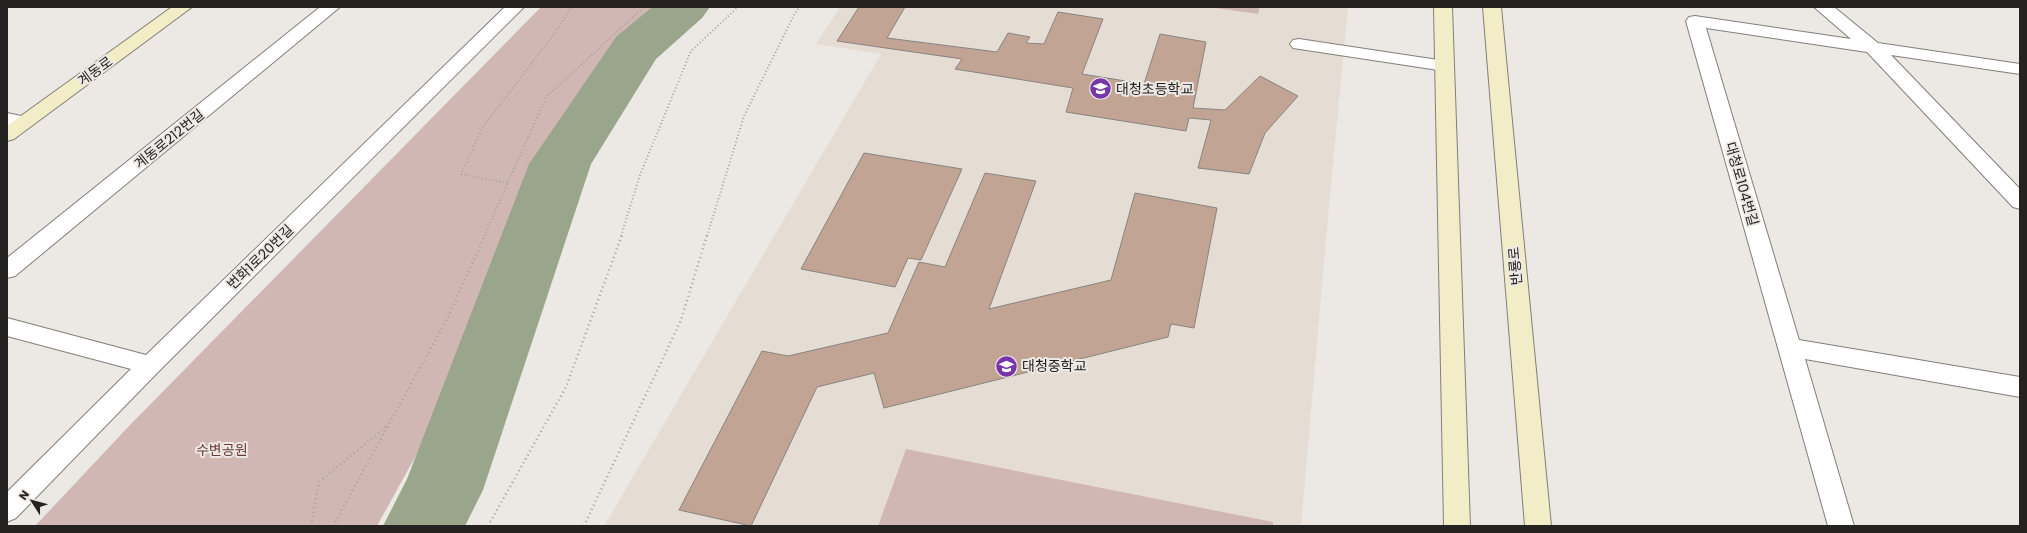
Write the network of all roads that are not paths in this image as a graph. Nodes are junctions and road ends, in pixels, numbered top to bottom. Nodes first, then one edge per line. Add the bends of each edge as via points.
1 (183, 7) edge
2 (331, 7) edge
3 (515, 7) edge
4 (1443, 7) edge
5 (1492, 7) edge
6 (1823, 7) edge
7 (1299, 44) dead end
8 (1875, 49) junction
9 (1445, 66) junction
10 (2020, 69) edge
11 (16, 121) edge
12 (7, 135) edge
13 (2020, 202) edge
14 (7, 270) edge
15 (7, 327) edge
16 (1789, 347) junction
17 (150, 365) junction
18 (2020, 387) edge
19 (7, 510) edge
20 (1457, 526) edge
21 (1538, 526) edge
22 (1841, 526) edge

1 - 11 street, 계동로
2 - 14 street, 계동로212번길
3 - 17 street, 번화1로20번길
4 - 9 street
5 - 21 street, 반룡로
6 - 8 street
7 - 9 street
8 - 10 street
8 - 13 street
8 - 16 street, 대청로104번길 via 1695,22
9 - 20 street
11 - 12 street, 계동로
15 - 17 street
16 - 18 street
16 - 22 street, 대청로104번길
17 - 19 street, 번화1로20번길

